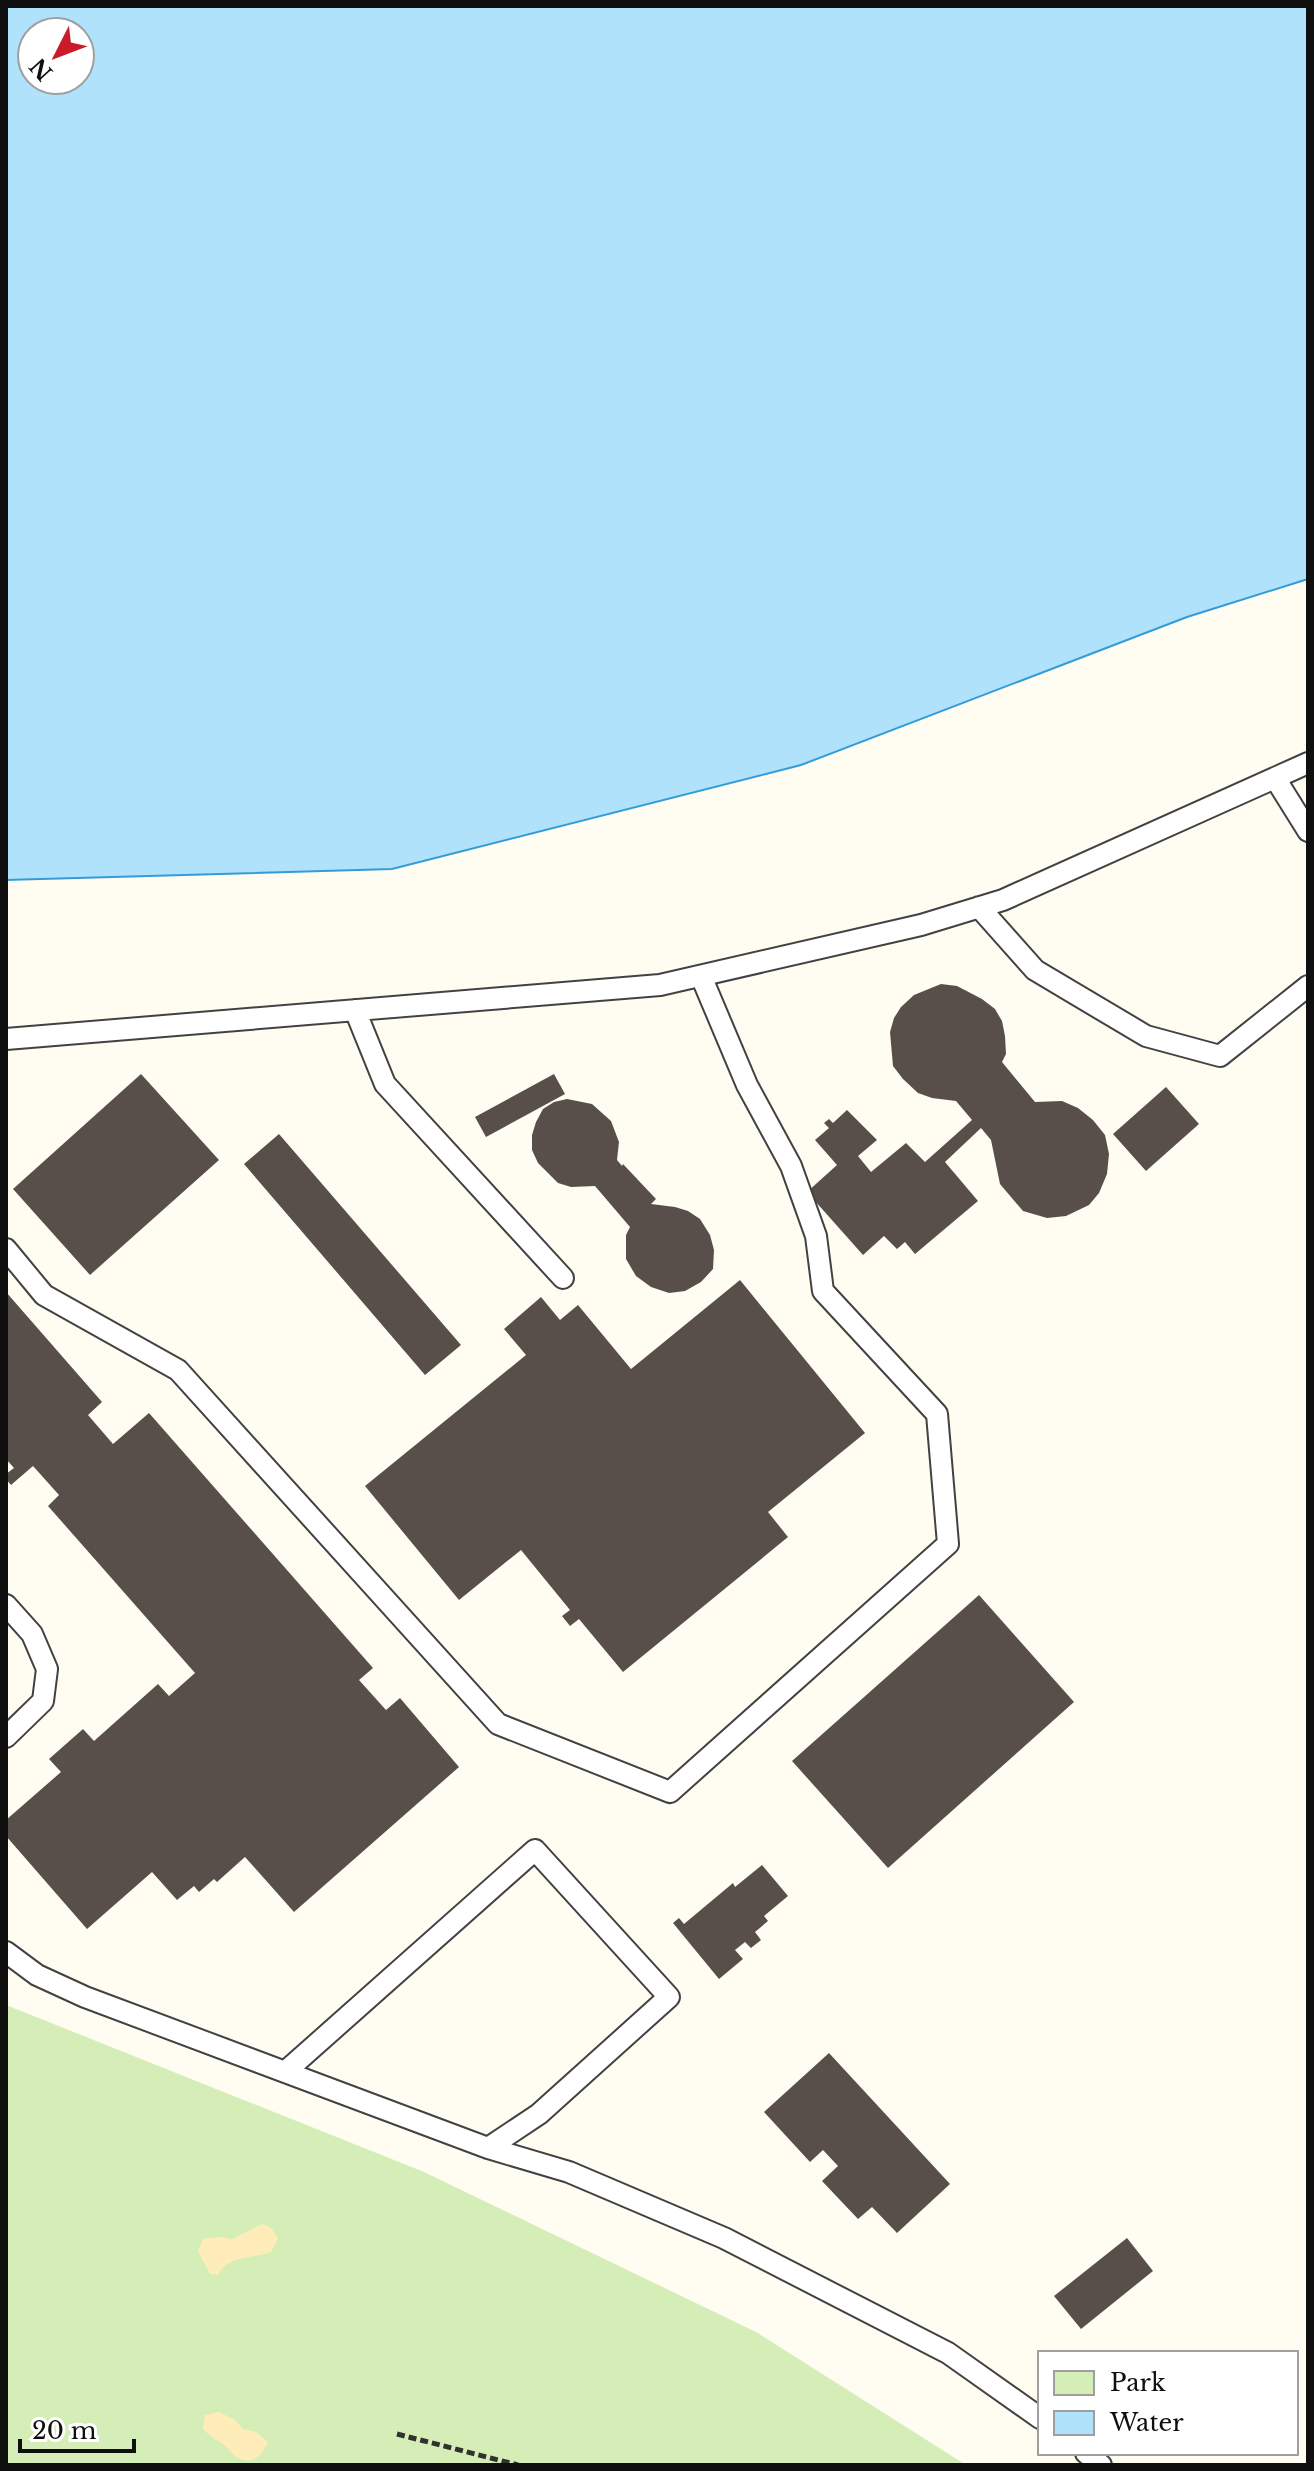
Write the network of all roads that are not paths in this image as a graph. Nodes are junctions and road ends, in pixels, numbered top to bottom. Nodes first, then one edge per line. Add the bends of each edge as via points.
1 (1308, 763) edge
2 (1275, 778) junction
3 (1308, 831) edge
4 (979, 907) junction
5 (701, 976) junction
6 (1308, 986) edge
7 (355, 1010) junction
8 (6, 1039) edge
9 (6, 1249) edge
10 (563, 1278) dead end
11 (6, 1605) edge
12 (6, 1737) edge
13 (6, 1952) edge
14 (285, 2072) junction
15 (488, 2148) junction
16 (1038, 2417) edge

1 - 2 lane
2 - 3 lane
2 - 4 lane
4 - 5 lane
4 - 6 lane via 1035,970 1146,1036 1220,1056
5 - 7 lane via 660,985
5 - 9 lane via 747,1085 791,1166 816,1236 823,1291 937,1414 948,1544 670,1792 498,1724 178,1370 44,1295
7 - 8 lane
7 - 10 lane via 385,1084
11 - 12 lane via 32,1634 47,1669 43,1701
13 - 14 lane via 37,1975 85,1997
14 - 15 lane
14 - 15 lane via 535,1850 669,1997 539,2114
15 - 16 lane via 569,2172 724,2238 948,2353

